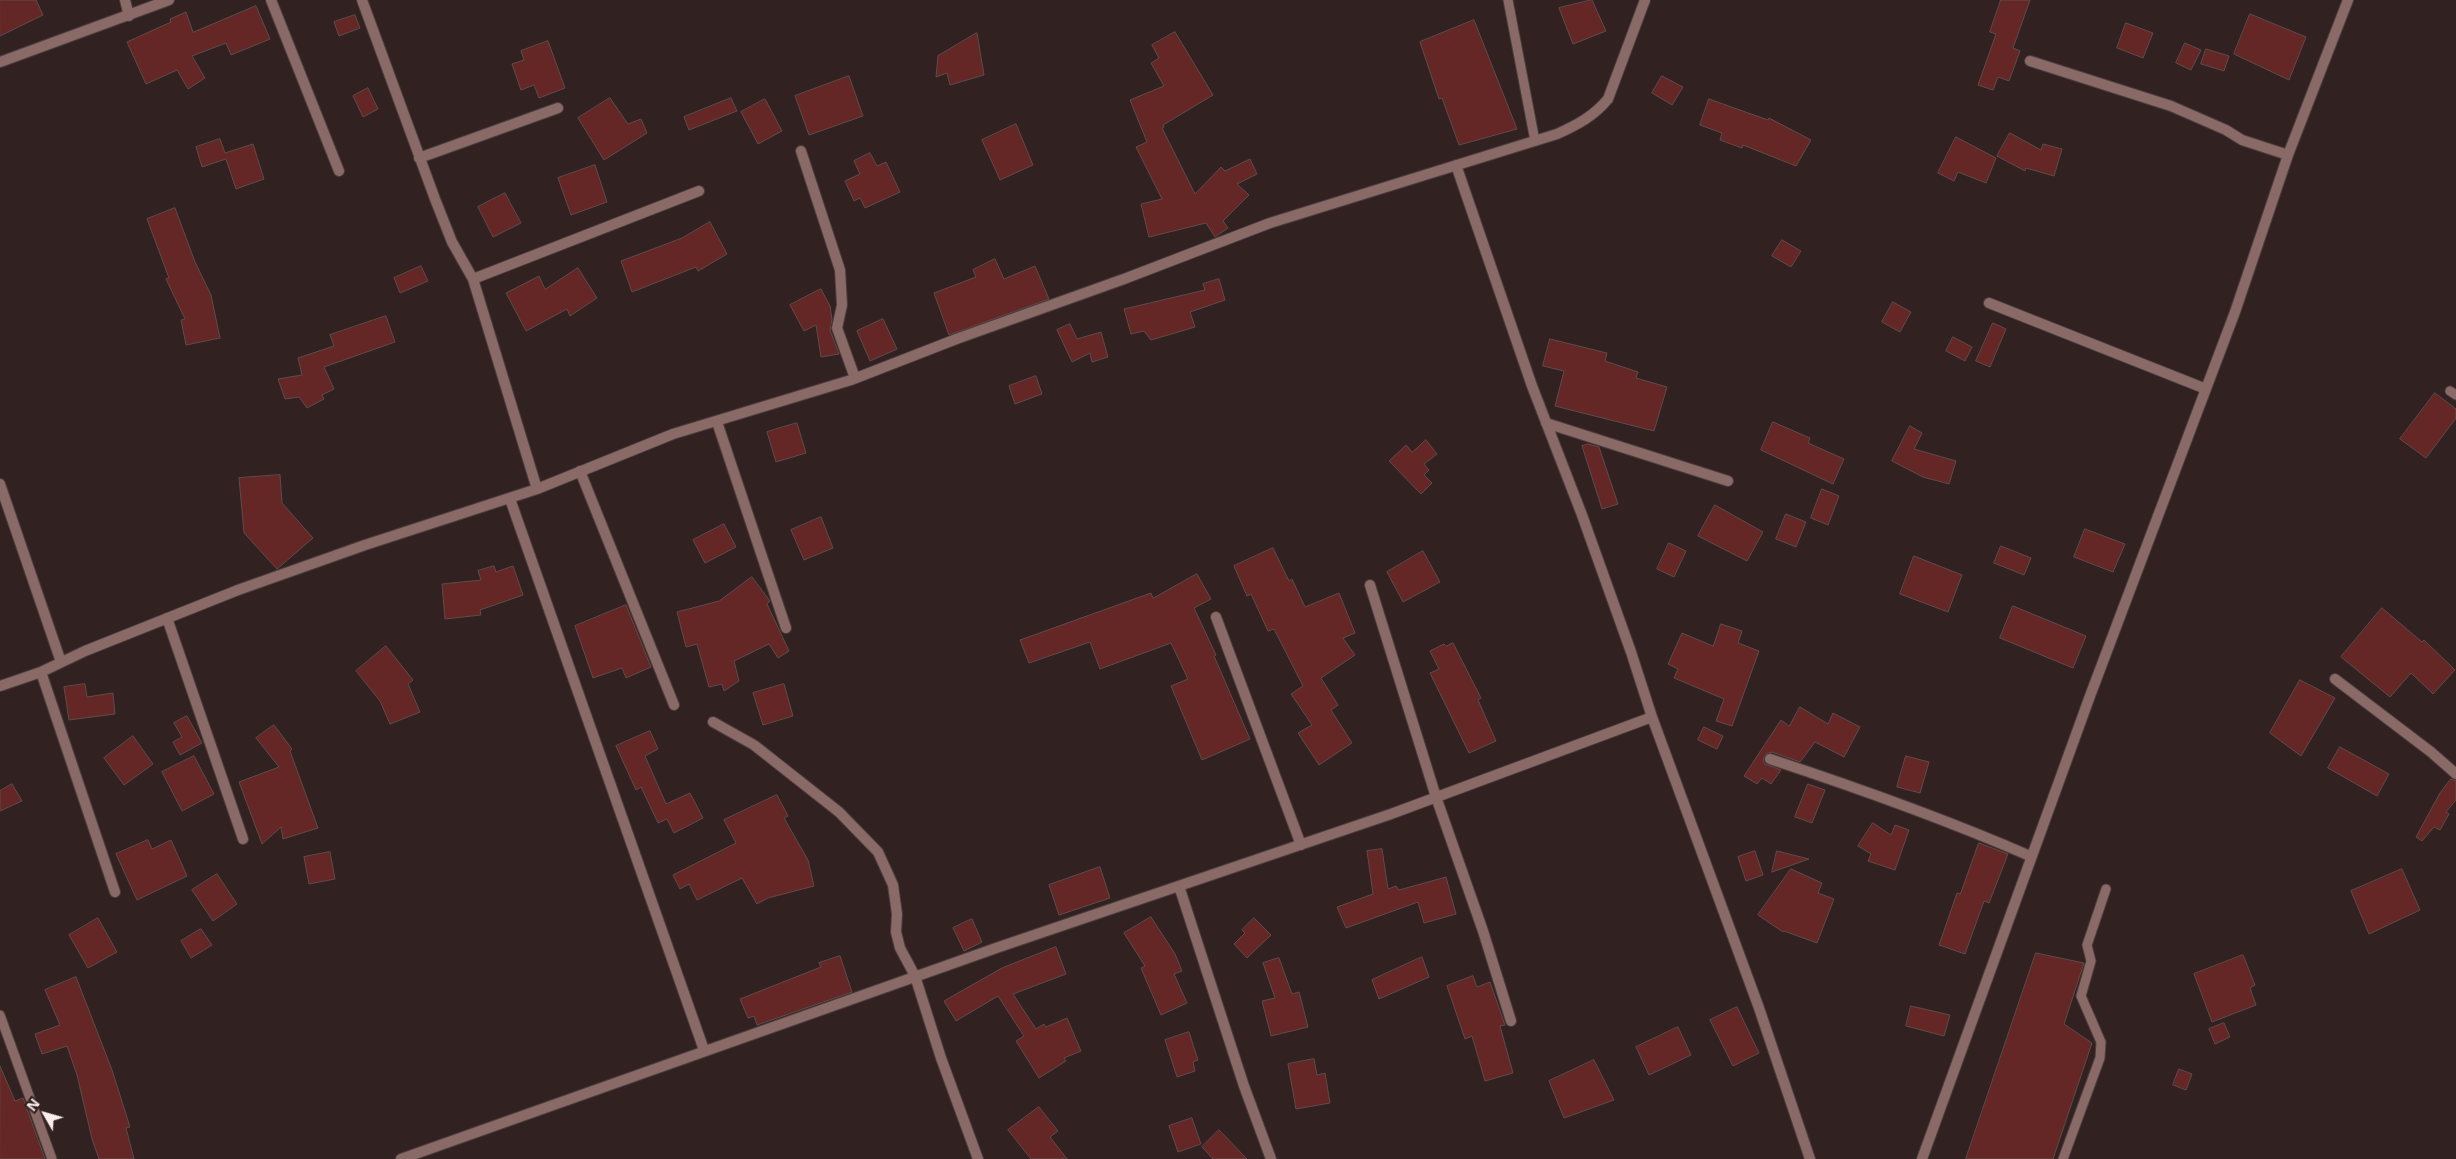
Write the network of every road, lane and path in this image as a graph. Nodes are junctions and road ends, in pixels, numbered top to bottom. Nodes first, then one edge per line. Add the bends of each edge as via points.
1 (125, 0) edge
2 (169, 0) edge
3 (272, 0) edge
4 (362, 0) edge
5 (1508, 0) edge
6 (1645, 0) edge
7 (2348, 0) edge
8 (129, 16) junction
9 (2030, 61) dead end
10 (0, 62) edge
11 (558, 108) dead end
12 (1535, 141) junction
13 (800, 150) dead end
14 (2288, 155) junction
15 (419, 158) junction
16 (1456, 165) junction
17 (339, 170) dead end
18 (699, 191) dead end
19 (473, 278) junction
20 (1989, 303) dead end
21 (855, 378) junction
22 (2206, 389) junction
23 (717, 422) junction
24 (1546, 423) junction
25 (580, 470) junction
26 (1728, 481) dead end
27 (0, 484) edge
28 (536, 489) junction
29 (510, 499) junction
30 (1370, 585) dead end
31 (1216, 617) dead end
32 (167, 618) junction
33 (786, 628) dead end
34 (61, 662) junction
35 (41, 672) junction
36 (2335, 679) dead end
37 (0, 686) edge
38 (674, 705) dead end
39 (1652, 717) junction
40 (713, 722) dead end
41 (1770, 759) dead end
42 (2456, 774) edge
43 (1436, 797) junction
44 (243, 839) dead end
45 (1301, 845) junction
46 (2030, 856) junction
47 (1178, 886) junction
48 (2106, 889) dead end
49 (115, 892) dead end
50 (914, 976) junction
51 (0, 1015) edge
52 (1511, 1022) dead end
53 (704, 1050) junction
54 (52, 1159) edge
55 (400, 1159) edge
56 (978, 1159) edge
57 (1271, 1159) edge
58 (1810, 1159) edge
59 (1922, 1159) edge
60 (2063, 1159) edge

1 - 8 street
2 - 8 street
3 - 17 street
4 - 15 street
5 - 12 lane
6 - 12 street via 1608,99 1599,110 1577,125
7 - 14 street
8 - 10 street
9 - 14 street via 2171,106 2242,140
11 - 15 street
12 - 16 street
13 - 21 street via 840,270 842,305 837,328
14 - 22 street
15 - 19 street via 452,242
16 - 21 street via 1270,223
16 - 24 street
18 - 19 street
19 - 28 street
20 - 22 street
21 - 23 street
22 - 46 street
23 - 25 street via 673,434
23 - 33 street
24 - 26 street
24 - 39 street via 1625,634
25 - 28 street
25 - 38 street
27 - 34 street
28 - 29 street
29 - 32 street via 365,545
29 - 53 street
30 - 43 street
31 - 45 street
32 - 34 street
32 - 44 street
34 - 35 street
35 - 37 street
35 - 49 street
36 - 42 street
39 - 43 street
39 - 58 street via 1759,1008
40 - 50 street via 754,745 839,812 878,852 892,885 900,948
41 - 46 street via 1860,788
43 - 45 street
43 - 52 street
45 - 47 street
46 - 59 street
47 - 50 street
47 - 57 street
48 - 60 lane via 2087,945 2092,961 2081,996 2101,1042 2100,1058
50 - 53 street
50 - 56 street
51 - 54 lane
53 - 55 street

